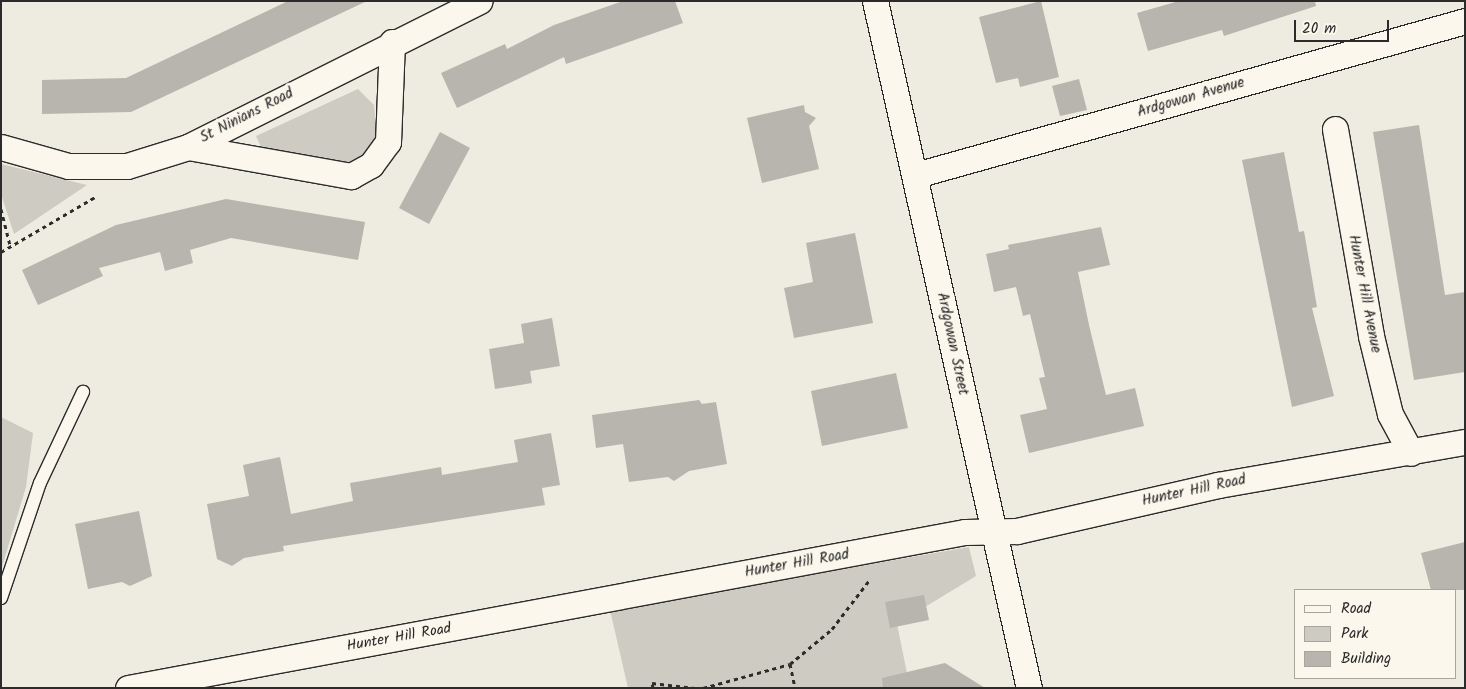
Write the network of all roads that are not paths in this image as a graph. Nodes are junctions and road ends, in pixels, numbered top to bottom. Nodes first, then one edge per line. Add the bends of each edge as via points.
1 (479, 1) edge
2 (875, 1) edge
3 (1465, 21) edge
4 (392, 42) junction
5 (1335, 129) dead end
6 (1, 147) edge
7 (188, 147) junction
8 (916, 175) junction
9 (83, 392) dead end
10 (1465, 442) edge
11 (1411, 454) junction
12 (991, 532) junction
13 (1, 598) edge
14 (128, 688) edge
15 (1028, 688) edge

1 - 4 street, St Ninians Road
2 - 8 street, Ardgowan Street
3 - 8 street, Ardgowan Avenue
4 - 7 street, St Ninians Road
4 - 7 street via 388,142 371,165 351,176
5 - 11 street, Hunter Hill Avenue via 1371,336 1390,414
6 - 7 street, St Ninians Road via 68,166 127,166
8 - 12 street, Ardgowan Street
9 - 13 lane via 40,483
10 - 11 street, Hunter Hill Road
11 - 12 street, Hunter Hill Road via 1218,484 1017,531
12 - 14 street, Hunter Hill Road via 965,532
12 - 15 street, Ardgowan Street

